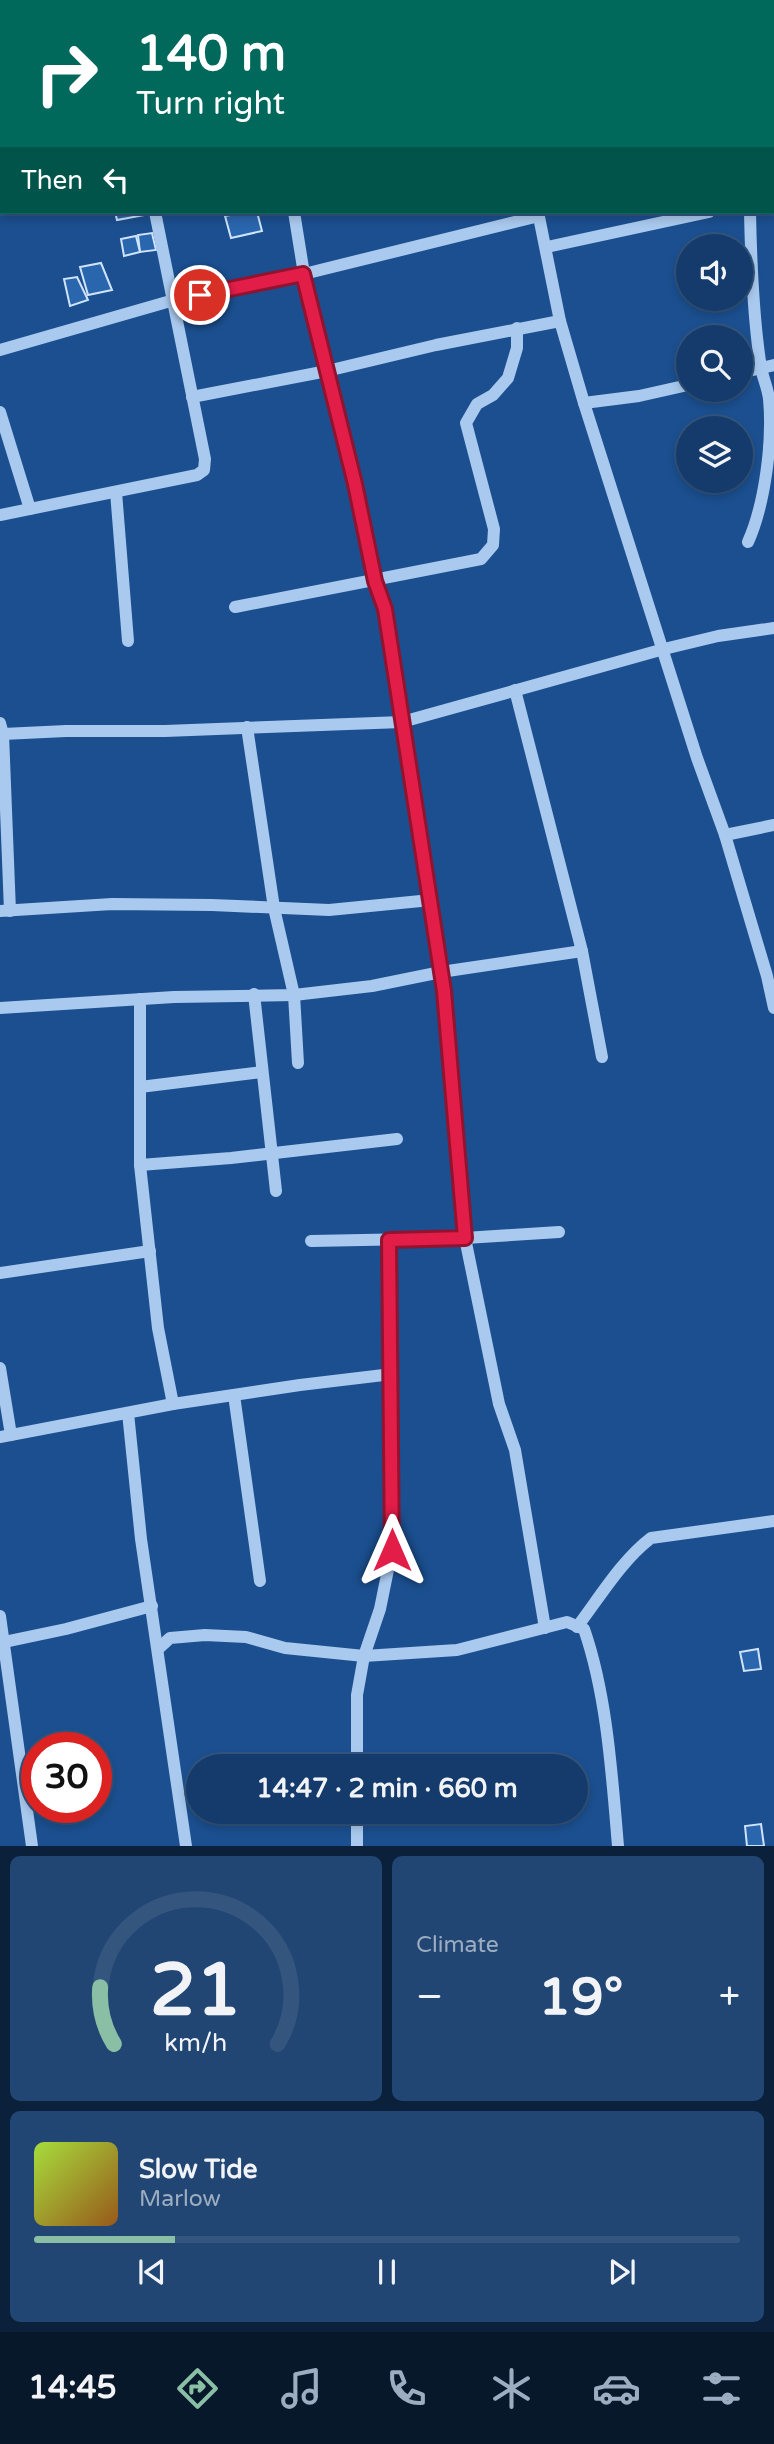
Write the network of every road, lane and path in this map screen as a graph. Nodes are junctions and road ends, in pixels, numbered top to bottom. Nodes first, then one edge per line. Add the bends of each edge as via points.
1 (155, 214) edge
2 (294, 214) edge
3 (539, 214) edge
4 (688, 214) edge
5 (750, 214) edge
6 (667, 216) edge
7 (547, 247) junction
8 (303, 274) junction
9 (174, 300) junction
10 (560, 321) junction
11 (517, 328) junction
12 (0, 350) edge
13 (768, 367) edge
14 (327, 371) junction
15 (676, 388) edge
16 (192, 397) junction
17 (584, 403) junction
18 (0, 412) edge
19 (116, 492) junction
20 (30, 509) junction
21 (0, 515) edge
22 (748, 542) dead end
23 (375, 581) junction
24 (235, 607) dead end
25 (774, 628) edge
26 (128, 640) dead end
27 (664, 649) junction
28 (515, 690) junction
29 (402, 722) junction
30 (247, 727) junction
31 (1, 728) edge
32 (774, 825) edge
33 (725, 835) junction
34 (431, 900) junction
35 (274, 908) junction
36 (5, 911) edge
37 (582, 951) junction
38 (441, 972) junction
39 (254, 994) junction
40 (294, 995) junction
41 (140, 999) junction
42 (0, 1008) edge
43 (774, 1008) edge
44 (602, 1057) dead end
45 (298, 1063) dead end
46 (262, 1072) junction
47 (141, 1087) junction
48 (397, 1139) dead end
49 (271, 1152) junction
50 (140, 1165) junction
51 (276, 1191) dead end
52 (559, 1232) dead end
53 (465, 1238) junction
54 (389, 1240) junction
55 (311, 1241) dead end
56 (150, 1251) junction
57 (0, 1273) edge
58 (0, 1368) edge
59 (392, 1374) junction
60 (234, 1395) junction
61 (173, 1404) junction
62 (128, 1413) junction
63 (6, 1436) edge
64 (774, 1521) edge
65 (260, 1581) dead end
66 (152, 1606) junction
67 (0, 1616) edge
68 (577, 1627) junction
69 (545, 1628) junction
70 (2, 1642) edge
71 (158, 1649) junction
72 (364, 1656) junction
73 (357, 1754) edge
74 (357, 1824) edge
75 (32, 1846) edge
76 (186, 1846) edge
77 (357, 1846) edge
78 (618, 1846) edge

1 - 9 street
2 - 8 street
3 - 7 street
3 - 8 street
4 - 6 street
5 - 13 street via 751,257
6 - 7 street
7 - 10 street
8 - 9 street
8 - 14 street
9 - 12 street
9 - 16 street
10 - 11 street
10 - 17 street
11 - 14 street
11 - 23 street via 517,348 508,378 494,395 477,404 466,423 494,528 493,545 481,559
13 - 22 street via 768,457 757,520
14 - 16 street
14 - 23 street
15 - 17 street
16 - 19 street via 204,470
17 - 27 street
18 - 20 street
19 - 20 street
19 - 26 street
20 - 21 street
23 - 24 street
23 - 29 street via 385,609
25 - 27 street
27 - 28 street
27 - 33 street
28 - 29 street
28 - 37 street
29 - 30 street
29 - 34 street
30 - 31 street
30 - 35 street
31 - 36 street
32 - 33 street
33 - 43 street
34 - 35 street via 329,910
34 - 38 street
35 - 36 street via 112,904
35 - 40 street
37 - 38 street
37 - 44 street
38 - 40 street
38 - 53 street
39 - 40 street
39 - 41 street
39 - 46 street
40 - 45 street
41 - 42 street
41 - 47 street
46 - 47 street
46 - 49 street
47 - 50 street
48 - 49 street
49 - 50 street
49 - 51 street
50 - 56 street
52 - 53 street
53 - 54 street
53 - 69 street via 499,1404 515,1450
54 - 55 street
54 - 59 street
56 - 57 street
56 - 61 street via 158,1328
58 - 63 street
59 - 60 street
59 - 72 street via 392,1550
60 - 61 street
60 - 65 street
61 - 62 street
62 - 63 street
62 - 66 street
64 - 68 street via 651,1538
66 - 70 street
66 - 71 street
67 - 70 street
68 - 69 street via 567,1622
68 - 78 street via 584,1629 597,1676
69 - 72 street via 457,1650
70 - 75 street
71 - 72 street via 170,1638 205,1635
71 - 76 street
72 - 73 street via 356,1695
74 - 77 street

